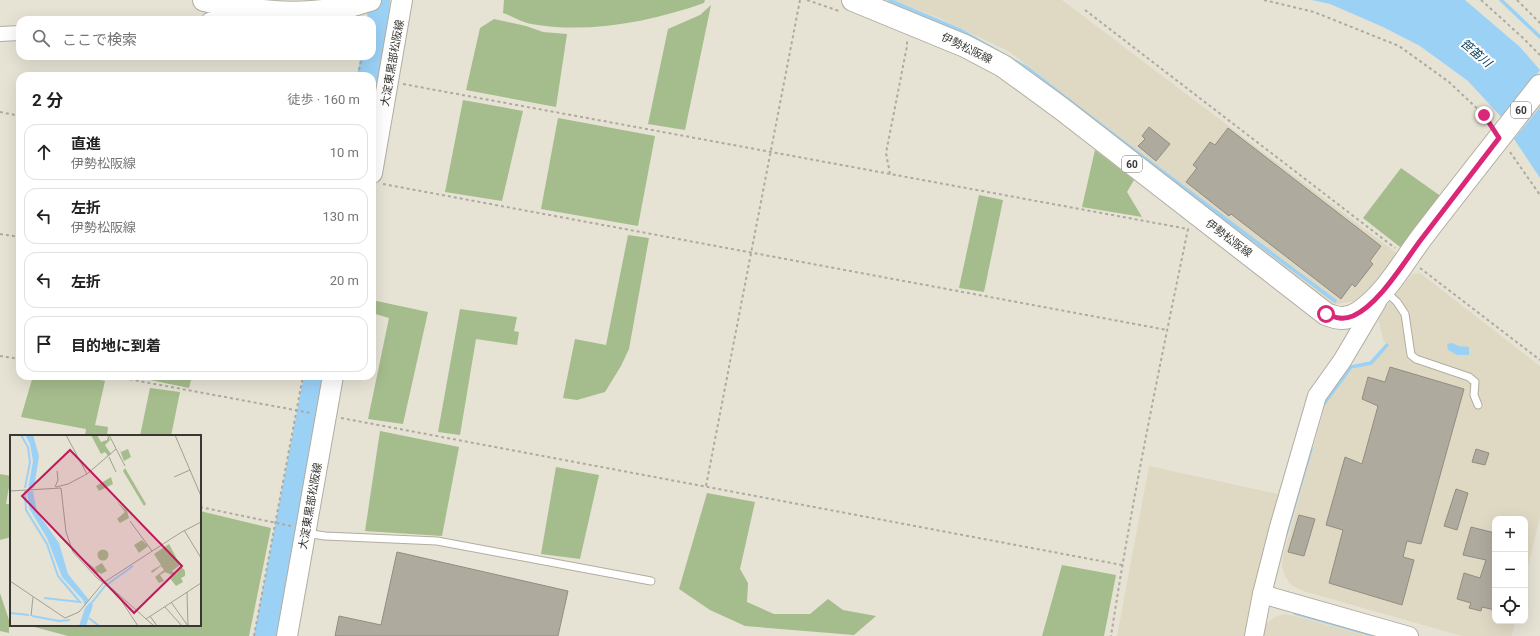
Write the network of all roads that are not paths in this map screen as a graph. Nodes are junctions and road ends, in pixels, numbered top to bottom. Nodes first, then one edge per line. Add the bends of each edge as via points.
1 (204, 0) edge
2 (370, 0) edge
3 (402, 0) edge
4 (849, 6) edge
5 (261, 11) junction
6 (232, 16) edge
7 (16, 33) edge
8 (0, 34) edge
9 (1540, 86) edge
10 (376, 178) edge
11 (1388, 285) junction
12 (1326, 314) junction
13 (1346, 353) junction
14 (332, 380) edge
15 (1478, 405) dead end
16 (300, 530) junction
17 (651, 581) dead end
18 (1262, 594) junction
19 (287, 636) edge
20 (1254, 636) edge
21 (1409, 636) edge

1 - 5 main road
2 - 5 main road via 348,7 308,12
3 - 10 main road, 大淀東黒部松阪線 via 388,82
4 - 12 main road, 伊勢松阪線 / 60 via 965,46 1002,66 1062,108
5 - 6 street
7 - 8 street
9 - 11 main road, 伊勢松阪線 / 60
11 - 12 main road, 伊勢松阪線 / 60 via 1364,309 1351,317 1337,318
11 - 13 street
11 - 15 lane via 1405,314 1411,355 1469,377 1475,382 1474,395
12 - 13 street via 1345,338
13 - 18 street via 1317,396
14 - 16 main road, 大淀東黒部松阪線
16 - 17 lane via 325,536 437,542
16 - 19 main road, 大淀東黒部松阪線
18 - 20 street
18 - 21 street

